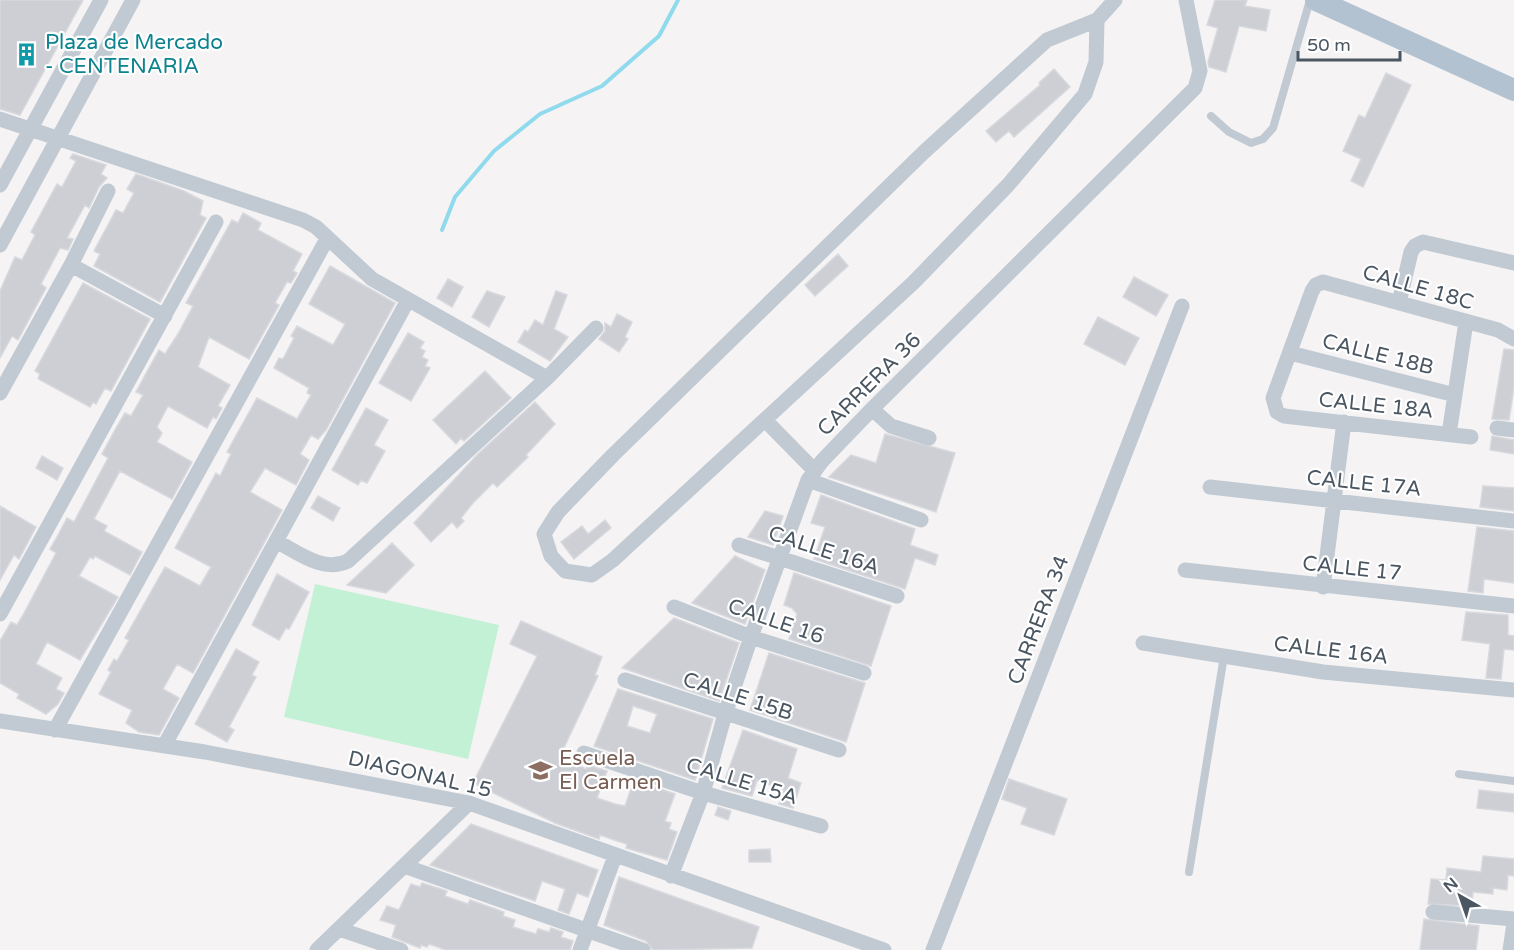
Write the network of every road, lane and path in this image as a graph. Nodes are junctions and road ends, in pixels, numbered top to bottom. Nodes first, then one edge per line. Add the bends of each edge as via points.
1 (101, 0) edge
2 (133, 0) edge
3 (1115, 0) edge
4 (1186, 0) edge
5 (1310, 0) edge
6 (1316, 0) edge
7 (1097, 20) junction
8 (1514, 90) edge
9 (1210, 116) dead end
10 (0, 119) edge
11 (31, 128) junction
12 (58, 138) junction
13 (0, 184) edge
14 (108, 191) dead end
15 (216, 222) dead end
16 (327, 239) junction
17 (0, 244) edge
18 (1514, 263) edge
19 (71, 265) junction
20 (408, 300) junction
21 (1399, 303) junction
22 (1182, 306) dead end
23 (165, 316) junction
24 (1466, 322) junction
25 (596, 328) dead end
26 (1511, 338) edge
27 (1290, 353) junction
28 (548, 378) junction
29 (0, 393) edge
30 (1455, 395) junction
31 (872, 409) junction
32 (765, 420) junction
33 (1344, 422) junction
34 (1497, 428) dead end
35 (1514, 430) edge
36 (1449, 434) junction
37 (929, 438) dead end
38 (1471, 438) dead end
39 (812, 476) junction
40 (1210, 487) dead end
41 (1335, 500) junction
42 (921, 520) dead end
43 (1514, 521) edge
44 (276, 541) junction
45 (739, 545) dead end
46 (780, 558) junction
47 (1185, 570) dead end
48 (1323, 587) junction
49 (897, 596) dead end
50 (1514, 606) edge
51 (674, 607) dead end
52 (0, 614) edge
53 (751, 637) junction
54 (1143, 644) dead end
55 (1224, 656) junction
56 (864, 673) dead end
57 (625, 680) dead end
58 (1514, 690) edge
59 (725, 714) junction
60 (0, 721) edge
61 (55, 730) junction
62 (164, 746) junction
63 (839, 750) dead end
64 (584, 753) dead end
65 (1459, 774) dead end
66 (1514, 781) edge
67 (703, 793) junction
68 (469, 802) junction
69 (821, 825) dead end
70 (615, 856) junction
71 (404, 866) junction
72 (1189, 872) dead end
73 (672, 876) junction
74 (1433, 912) dead end
75 (1514, 921) edge
76 (339, 929) junction
77 (587, 930) junction
78 (317, 950) edge
79 (401, 950) edge
80 (580, 950) edge
81 (643, 950) edge
82 (884, 950) edge
83 (933, 950) edge
84 (1510, 950) edge

1 - 11 street
2 - 12 street
3 - 7 street
4 - 31 street, CARRERA 36 via 1200,71 1195,88
5 - 9 lane via 1273,128 1263,139 1251,143
6 - 8 main road
7 - 32 street via 1095,62 1085,94 1008,185 914,282
7 - 32 street via 1047,40 924,152 621,448 558,512 544,534 551,556 565,572 592,575
10 - 11 street
11 - 12 street
11 - 13 street
12 - 16 street via 303,220
12 - 17 street
14 - 19 street
15 - 23 street
16 - 20 street via 372,279
16 - 61 street
18 - 21 street via 1423,242 1411,252
19 - 23 street
19 - 29 street
20 - 28 street
20 - 44 street
21 - 24 street, CALLE 18C
21 - 27 street, CALLE 18C via 1323,282 1316,285
22 - 83 street, CARRERA 34
23 - 52 street
24 - 26 street, CALLE 18C via 1498,330
24 - 30 street
25 - 28 street
27 - 30 street, CALLE 18B
27 - 33 street, CALLE 18A via 1273,398 1277,412
28 - 44 street via 348,561 336,567 326,566
30 - 36 street
31 - 37 street via 891,426
31 - 39 street, CARRERA 36
32 - 39 street
33 - 36 street, CALLE 18A
33 - 41 street
34 - 35 street
36 - 38 street, CALLE 18A
39 - 42 street
39 - 46 street, CARRERA 36
40 - 41 street, CALLE 17A
41 - 43 street, CALLE 17A
41 - 48 street
44 - 62 street
45 - 46 street, CALLE 16A
46 - 49 street, CALLE 16A
46 - 53 street, CARRERA 36
47 - 48 street, CALLE 17
48 - 50 street, CALLE 17
51 - 53 street, CALLE 16
53 - 56 street, CALLE 16
53 - 59 street, CARRERA 36
54 - 55 street, CALLE 16A
55 - 58 street, CALLE 16A via 1323,672
55 - 72 lane
57 - 59 street, CALLE 15B
59 - 63 street, CALLE 15B
59 - 67 street, CARRERA 36
60 - 61 street, DIAGONAL 15
61 - 62 street, DIAGONAL 15
62 - 68 street, DIAGONAL 15
64 - 67 street, CALLE 15A
65 - 66 lane
67 - 69 street, CALLE 15A
67 - 73 street, CARRERA 36
68 - 70 street, DIAGONAL 15
68 - 71 street
70 - 73 street, DIAGONAL 15
70 - 77 street
71 - 76 street
71 - 77 street
73 - 82 street, DIAGONAL 15
74 - 75 street
75 - 84 street
76 - 78 street
76 - 79 street
77 - 80 street
77 - 81 street

